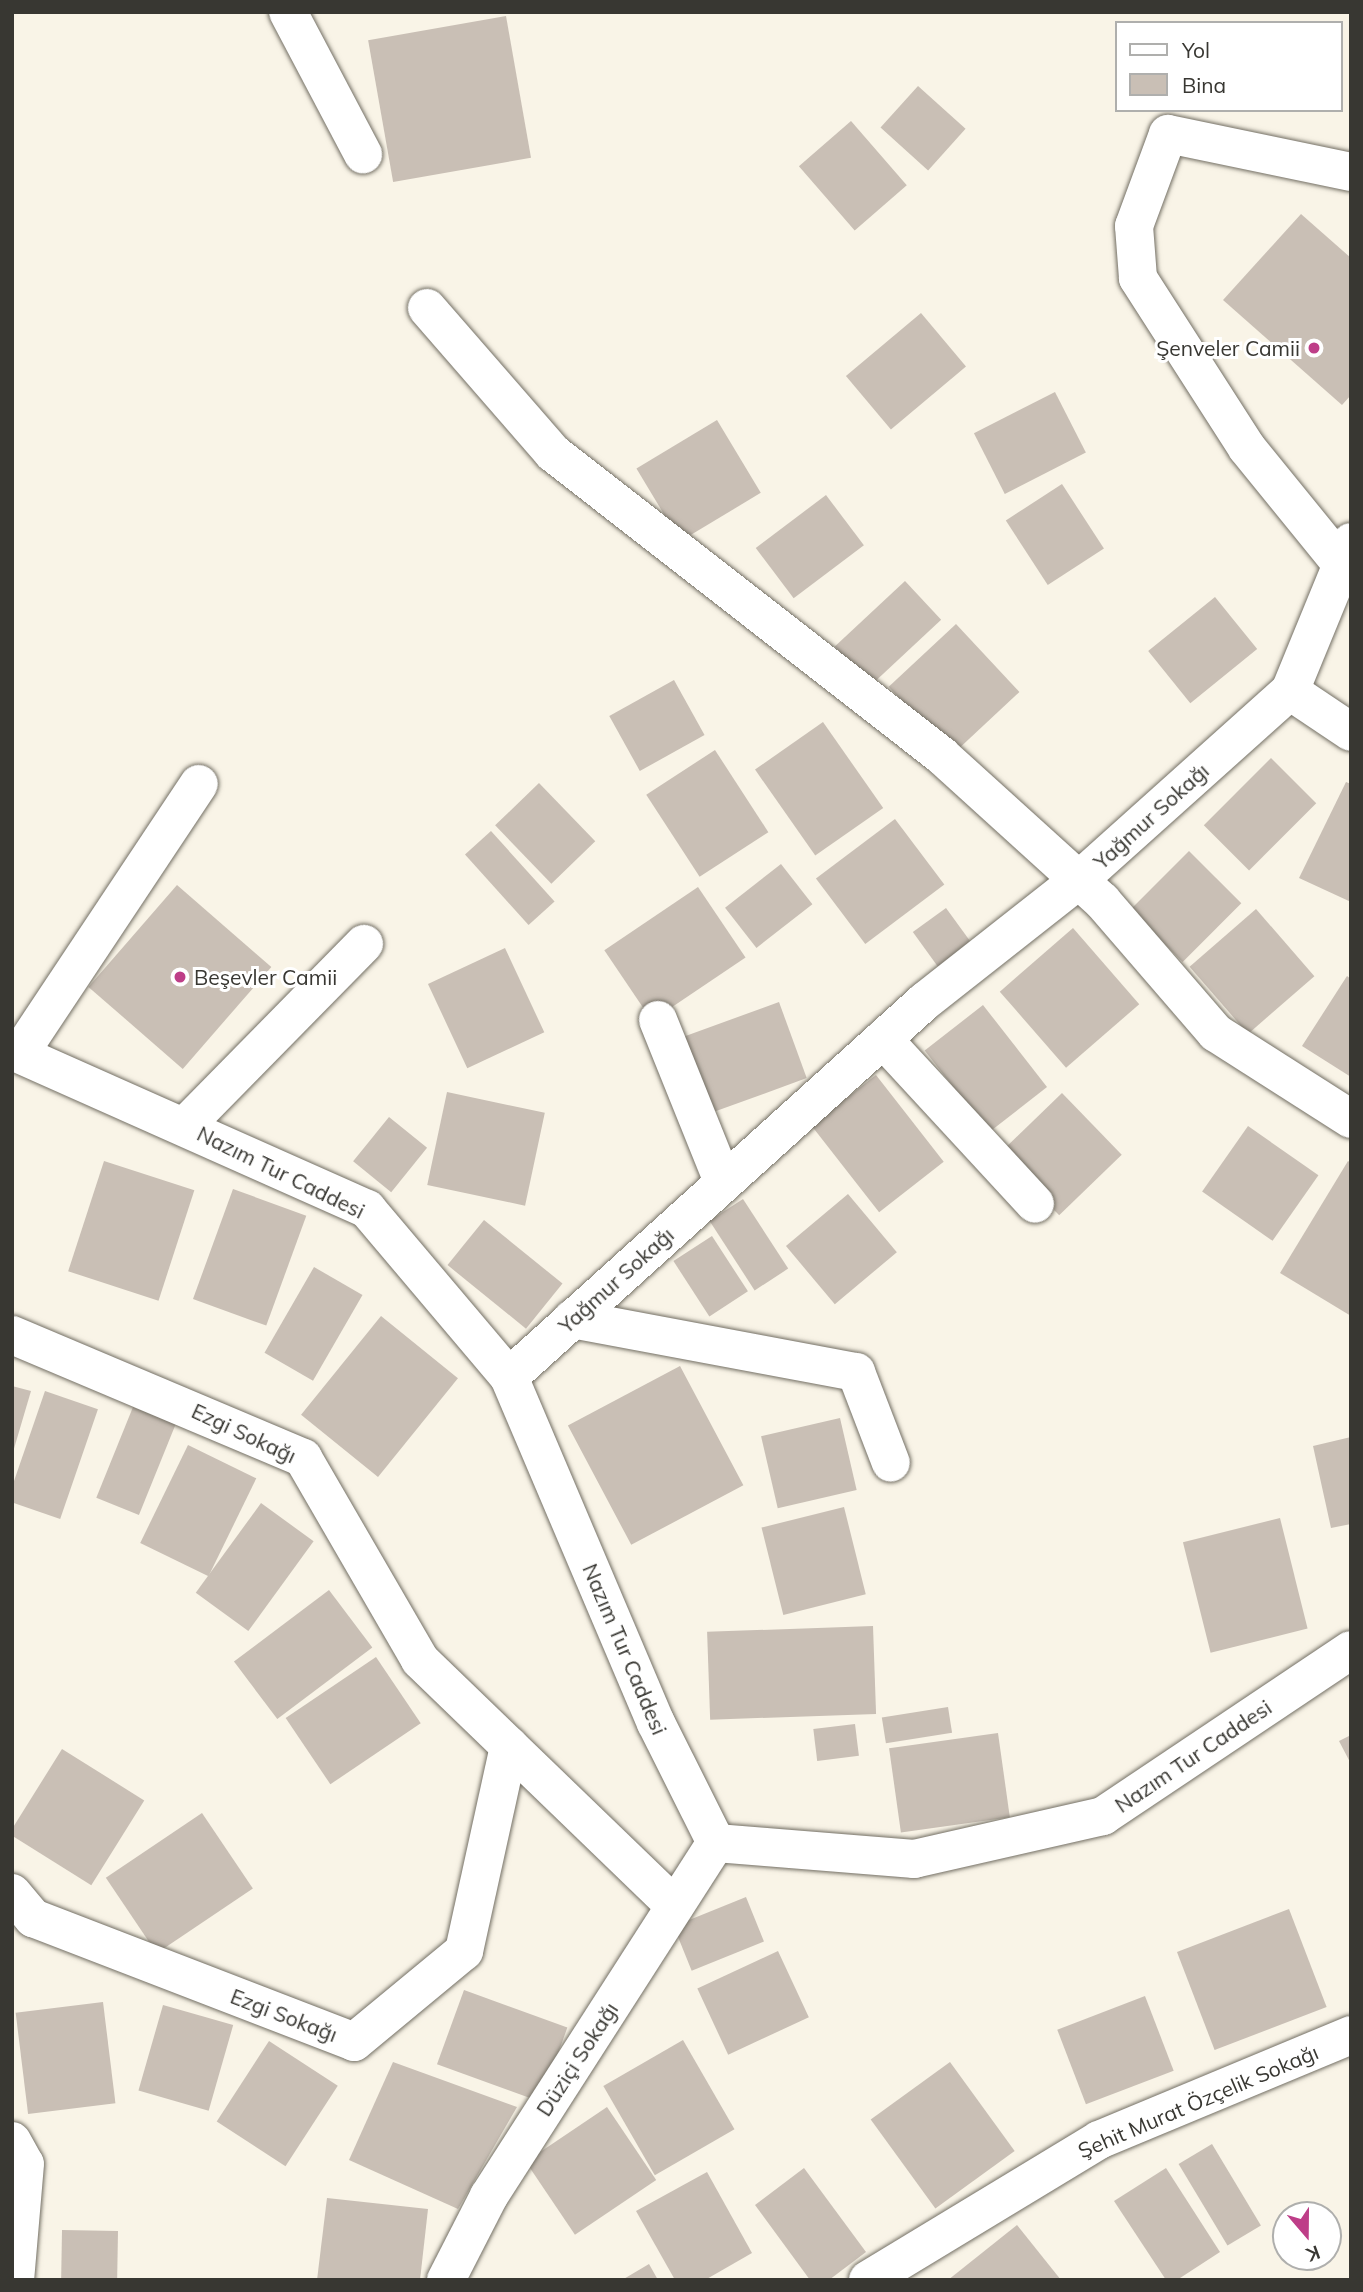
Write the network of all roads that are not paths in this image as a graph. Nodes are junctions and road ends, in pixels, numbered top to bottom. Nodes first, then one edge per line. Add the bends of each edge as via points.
1 (288, 12) edge
2 (363, 154) dead end
3 (1351, 172) edge
4 (427, 308) dead end
5 (1345, 551) edge
6 (1290, 691) junction
7 (1351, 732) edge
8 (199, 784) dead end
9 (1079, 880) junction
10 (364, 944) dead end
11 (658, 1020) dead end
12 (883, 1039) junction
13 (16, 1052) edge
14 (1351, 1119) edge
15 (186, 1125) junction
16 (723, 1182) junction
17 (1035, 1204) dead end
18 (572, 1319) junction
19 (12, 1335) edge
20 (509, 1377) junction
21 (891, 1463) dead end
22 (1351, 1650) edge
23 (509, 1746) junction
24 (716, 1843) junction
25 (673, 1904) junction
26 (19, 1915) edge
27 (1351, 2035) edge
28 (12, 2141) edge
29 (15, 2280) edge
30 (446, 2280) edge
31 (868, 2280) edge

1 - 2 street
3 - 5 street via 1168,134 1134,226 1138,278 1247,448
4 - 9 street via 553,453 942,756
5 - 6 street, Yağmur Sokağı
6 - 7 street
6 - 9 street, Yağmur Sokağı
8 - 13 street
9 - 12 street, Yağmur Sokağı
9 - 14 street via 1216,1033
10 - 15 street
11 - 16 street
12 - 16 street, Yağmur Sokağı
12 - 17 street
13 - 15 street, Nazım Tur Caddesi
15 - 20 street, Nazım Tur Caddesi via 367,1209
16 - 18 street, Yağmur Sokağı
18 - 20 street, Yağmur Sokağı
18 - 21 street via 856,1372
19 - 23 street, Ezgi Sokağı via 303,1458 421,1660
20 - 24 street, Nazım Tur Caddesi via 656,1723
22 - 24 street, Nazım Tur Caddesi via 1103,1816 914,1859
23 - 25 street, Ezgi Sokağı
23 - 26 street, Ezgi Sokağı via 464,1951 354,2042
24 - 25 street, Düziçi Sokağı
25 - 30 street, Düziçi Sokağı via 489,2196
27 - 31 street, Şehit Murat Özçelik Sokağı via 1099,2140 953,2222
28 - 29 street via 25,2164

